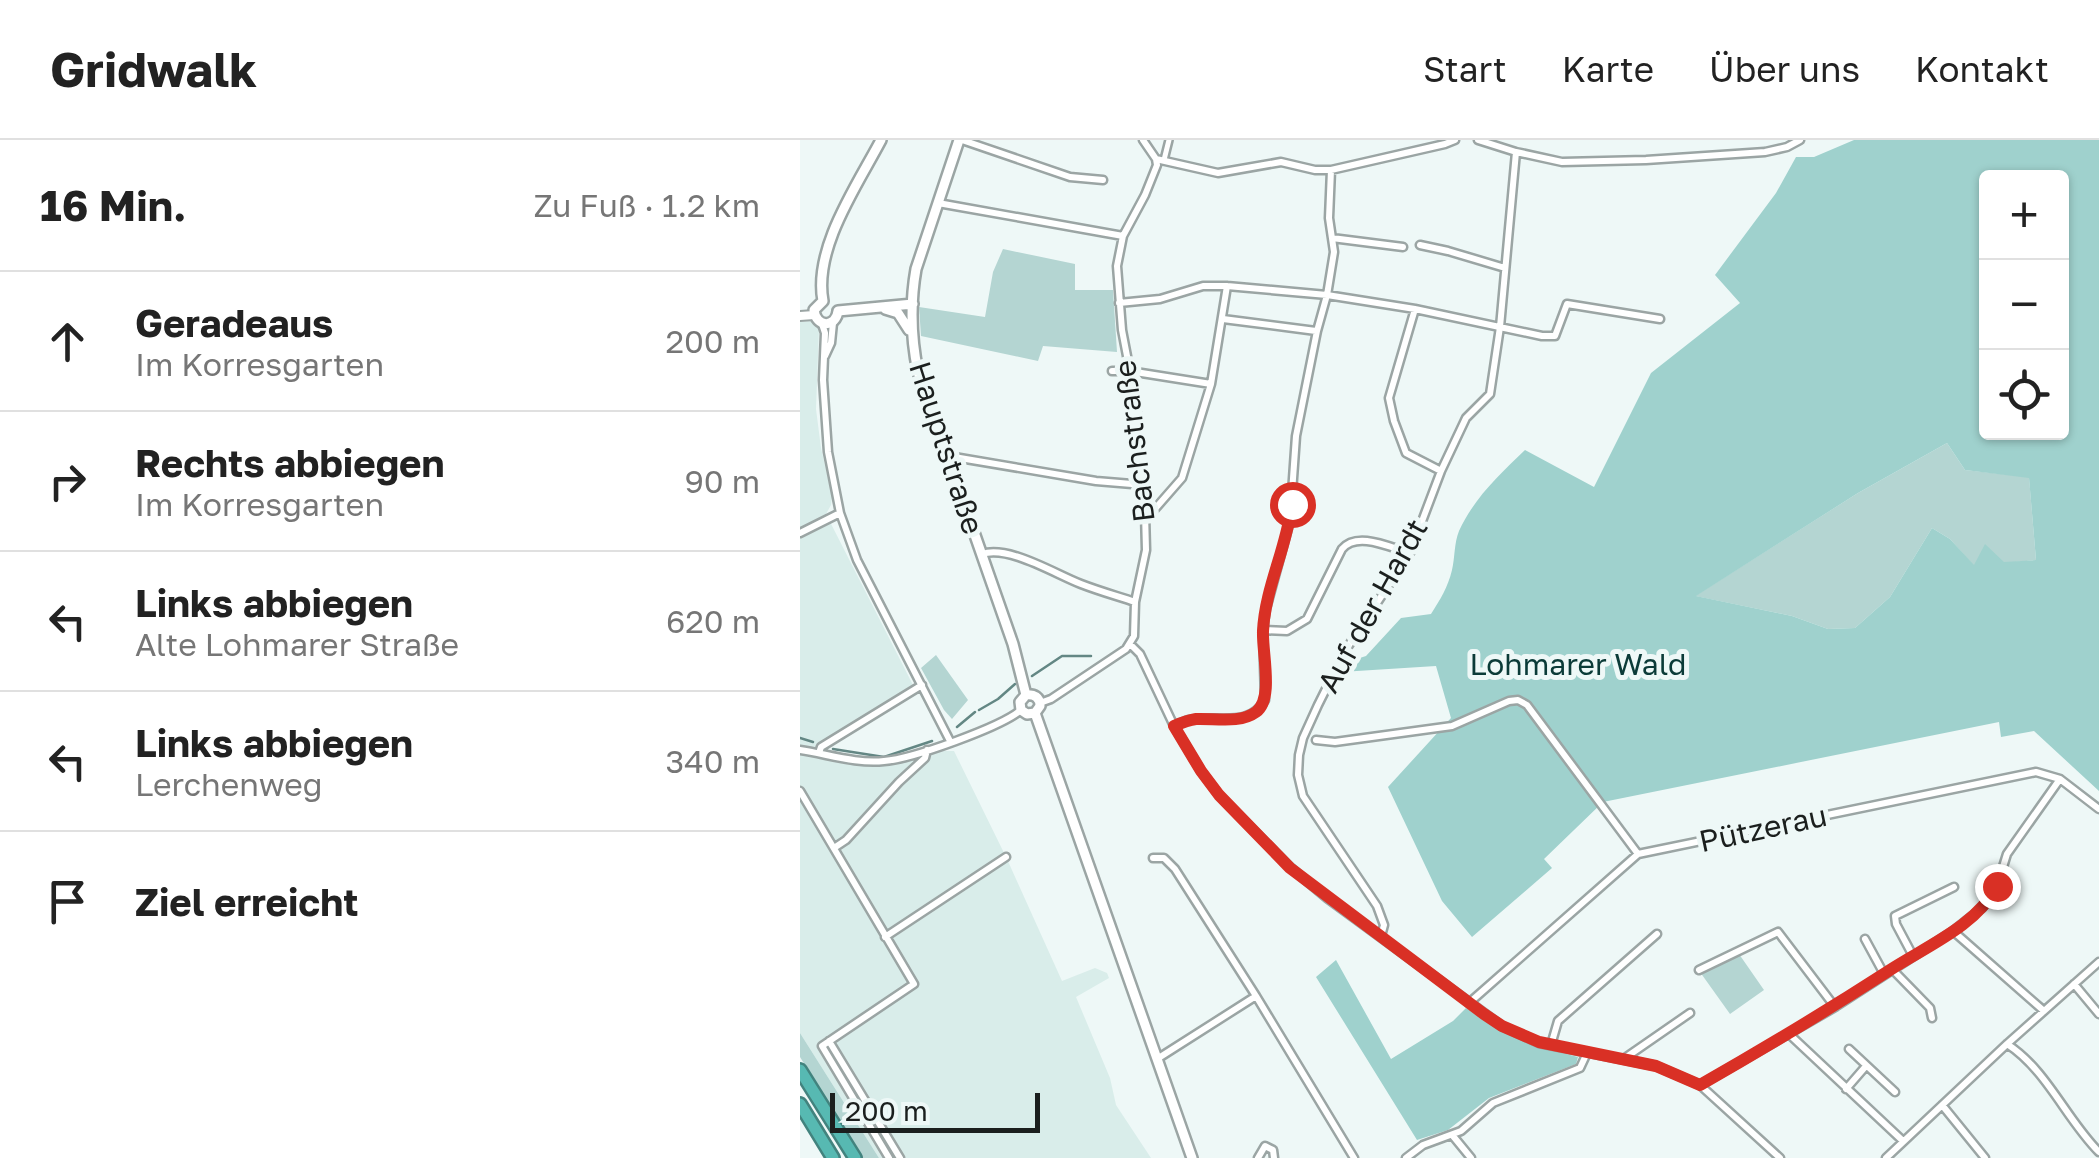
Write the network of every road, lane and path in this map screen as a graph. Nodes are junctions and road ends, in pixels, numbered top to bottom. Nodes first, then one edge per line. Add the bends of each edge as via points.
1 (882, 140) edge
2 (960, 140) edge
3 (1143, 140) edge
4 (1169, 140) edge
5 (1455, 140) edge
6 (1478, 140) edge
7 (1800, 140) edge
8 (1516, 152) junction
9 (1160, 160) junction
10 (1331, 170) junction
11 (1103, 180) dead end
12 (938, 203) junction
13 (1123, 236) junction
14 (1331, 238) junction
15 (1420, 245) dead end
16 (1403, 247) dead end
17 (1505, 268) junction
18 (1227, 286) junction
19 (1328, 295) junction
20 (823, 301) junction
21 (913, 304) junction
22 (1119, 304) junction
23 (878, 307) junction
24 (1416, 310) junction
25 (838, 311) junction
26 (814, 314) junction
27 (800, 316) edge
28 (1223, 319) junction
29 (1660, 319) dead end
30 (828, 323) junction
31 (1500, 327) junction
32 (1317, 331) junction
33 (912, 340) junction
34 (1112, 371) dead end
35 (1129, 372) junction
36 (1211, 384) junction
37 (948, 460) junction
38 (1441, 471) junction
39 (1144, 484) junction
40 (840, 513) junction
41 (1145, 513) junction
42 (800, 534) edge
43 (1410, 553) junction
44 (982, 554) junction
45 (1136, 602) junction
46 (1263, 630) junction
47 (1130, 644) junction
48 (922, 685) junction
49 (1026, 695) junction
50 (1037, 708) junction
51 (1021, 710) junction
52 (1174, 726) junction
53 (1316, 740) dead end
54 (950, 741) junction
55 (800, 750) edge
56 (928, 750) junction
57 (819, 753) junction
58 (2060, 779) junction
59 (800, 791) edge
60 (2099, 808) edge
61 (834, 848) junction
62 (1638, 854) junction
63 (1006, 857) dead end
64 (1154, 858) dead end
65 (1954, 886) dead end
66 (1953, 930) junction
67 (1657, 934) dead end
68 (1381, 936) junction
69 (885, 937) junction
70 (1865, 938) dead end
71 (1913, 956) junction
72 (2099, 962) edge
73 (1699, 970) dead end
74 (1888, 972) junction
75 (2074, 984) junction
76 (1256, 996) junction
77 (1469, 1003) junction
78 (1835, 1007) junction
79 (2044, 1012) junction
80 (1690, 1013) dead end
81 (2099, 1014) edge
82 (1932, 1018) dead end
83 (1789, 1034) junction
84 (830, 1041) junction
85 (2007, 1044) junction
86 (1551, 1046) junction
87 (1849, 1049) dead end
88 (1587, 1052) junction
89 (1624, 1058) junction
90 (1157, 1059) junction
91 (1866, 1066) junction
92 (800, 1070) edge
93 (1700, 1085) junction
94 (1846, 1089) junction
95 (1895, 1092) dead end
96 (800, 1104) edge
97 (1942, 1105) junction
98 (1453, 1136) junction
99 (1903, 1141) junction
100 (2099, 1152) edge
101 (834, 1158) edge
102 (855, 1158) edge
103 (889, 1158) edge
104 (900, 1158) edge
105 (1192, 1158) edge
106 (1258, 1158) edge
107 (1274, 1158) edge
108 (1354, 1158) edge
109 (1406, 1158) edge
110 (1471, 1158) edge
111 (1780, 1158) edge
112 (1886, 1158) edge
113 (1985, 1158) edge

1 - 20 main road via 833,233
2 - 11 street via 1070,177
2 - 12 main road, Hauptstraße
3 - 9 street
4 - 9 street
5 - 10 street
6 - 8 street
7 - 8 street via 1765,152 1646,160 1562,162
8 - 17 street, Auf der Hardt
9 - 10 street via 1218,173 1281,162
9 - 13 street, Bachstraße
10 - 14 street
12 - 13 street
12 - 21 main road, Hauptstraße via 919,258
13 - 22 street, Bachstraße
14 - 16 street
14 - 19 street
15 - 17 street
17 - 31 street, Auf der Hardt
18 - 19 street
18 - 22 street
18 - 28 street
19 - 24 street
19 - 32 street
20 - 25 main road
20 - 26 main road
21 - 23 main road
21 - 33 main road, Hauptstraße
22 - 35 street, Bachstraße
23 - 25 main road
23 - 33 main road via 902,317
24 - 31 street
24 - 38 street via 1389,398 1406,453
25 - 30 main road
26 - 27 street
26 - 30 main road
28 - 32 street
28 - 36 street
29 - 31 street via 1567,304 1555,336
30 - 40 street via 823,380
31 - 38 street, Auf der Hardt via 1490,394 1466,418
32 - 46 street via 1296,436 1290,522
33 - 37 main road, Hauptstraße
34 - 35 street
35 - 36 street
35 - 39 street, Bachstraße
36 - 41 street via 1182,478
37 - 39 street
37 - 44 main road, Hauptstraße
38 - 43 street, Auf der Hardt
39 - 41 street, Bachstraße
40 - 42 street
40 - 48 street
41 - 45 street, Bachstraße
43 - 46 street via 1347,542 1307,619 1287,631
43 - 68 street, Auf der Hardt via 1345,650 1299,755 1303,796 1377,906
44 - 45 street via 1019,558
44 - 49 main road, Hauptstraße
45 - 47 street, Bachstraße
46 - 52 street via 1267,689 1261,707 1243,718
47 - 50 street
47 - 52 street
48 - 54 street
48 - 57 street
49 - 50 main road via 1034,695
49 - 51 main road
50 - 51 main road
50 - 90 main road
51 - 54 street
52 - 68 street via 1219,795 1290,868
53 - 62 street via 1452,726 1518,700
54 - 56 street
55 - 57 street
56 - 57 street via 883,762
56 - 61 street
58 - 60 street
58 - 62 street, Pützerau via 2024,774
58 - 66 street via 2007,854 1989,901
59 - 61 street
61 - 69 street
62 - 77 street, Pützerau
63 - 69 street
64 - 76 street via 1175,869
65 - 71 street via 1895,916
66 - 71 street
66 - 79 street
67 - 86 street via 1558,1021
68 - 77 street
69 - 84 street via 914,984
70 - 74 street
71 - 74 street
72 - 75 street
73 - 78 street via 1778,932
74 - 78 street
74 - 82 street via 1930,1008
75 - 79 street
75 - 81 street
76 - 90 street
76 - 108 street
77 - 86 street via 1502,1026
78 - 83 street
79 - 85 street
80 - 89 street
83 - 93 street
83 - 94 street
84 - 103 street via 822,1046
84 - 104 street
85 - 97 street
85 - 100 street
86 - 88 street
87 - 91 street
88 - 89 street
88 - 98 street via 1580,1068 1493,1103
89 - 93 street
90 - 105 main road
91 - 94 street
91 - 95 street
92 - 102 highway
93 - 111 street
94 - 99 street
96 - 101 highway
97 - 99 street
97 - 113 street
98 - 109 street
98 - 110 street
99 - 112 street
106 - 107 street via 1265,1146

